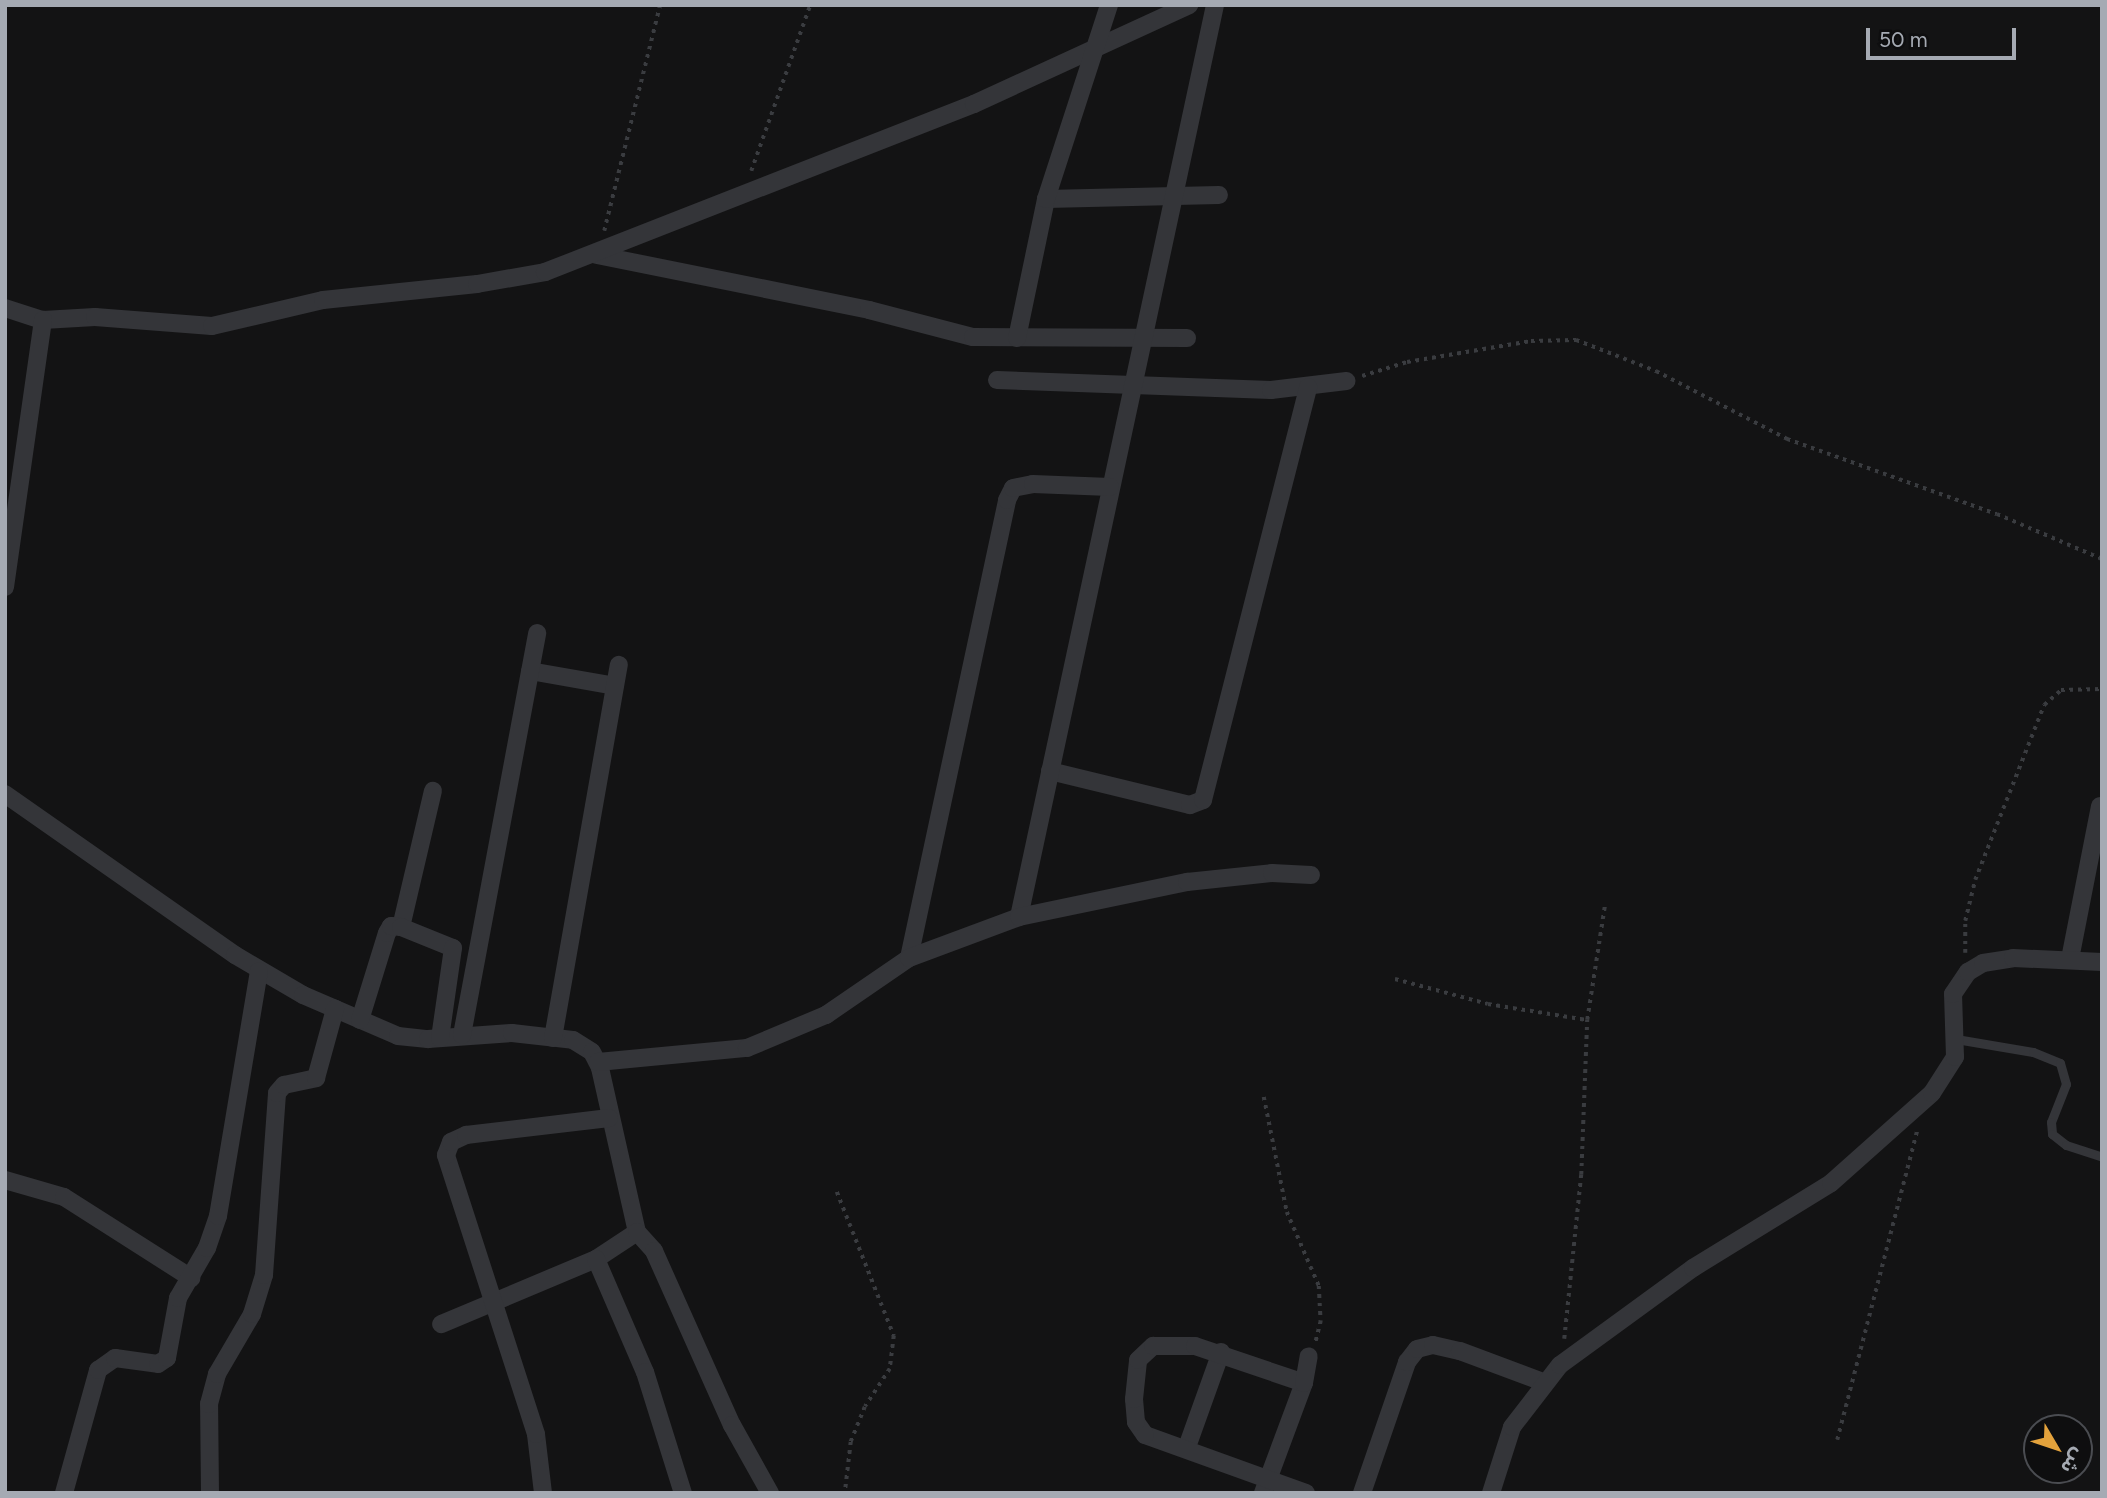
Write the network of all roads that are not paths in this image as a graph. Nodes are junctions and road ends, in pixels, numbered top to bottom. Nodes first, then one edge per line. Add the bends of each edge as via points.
1 (1109, 5) edge
2 (1189, 5) edge
3 (1215, 5) edge
4 (1094, 45) junction
5 (1219, 195) dead end
6 (1173, 197) junction
7 (1046, 199) junction
8 (597, 255) junction
9 (5, 308) edge
10 (43, 320) junction
11 (1017, 338) junction
12 (1142, 338) junction
13 (1187, 338) dead end
14 (997, 380) dead end
15 (1346, 381) road end
16 (1133, 382) junction
17 (1308, 387) junction
18 (1110, 487) junction
19 (5, 587) edge
20 (537, 633) dead end
21 (619, 665) dead end
22 (530, 671) junction
23 (615, 686) junction
24 (1050, 771) junction
25 (433, 791) dead end
26 (5, 794) edge
27 (2100, 806) edge
28 (1311, 875) dead end
29 (1019, 917) junction
30 (401, 927) junction
31 (909, 958) junction
32 (2070, 959) junction
33 (2102, 962) edge
34 (259, 971) junction
35 (335, 1009) junction
36 (360, 1020) junction
37 (463, 1035) junction
38 (440, 1038) junction
39 (554, 1038) junction
40 (1956, 1039) junction
41 (598, 1062) junction
42 (609, 1118) junction
43 (2102, 1157) edge
44 (5, 1180) edge
45 (637, 1232) junction
46 (596, 1259) junction
47 (191, 1278) junction
48 (495, 1301) junction
49 (441, 1324) dead end
50 (1222, 1352) junction
51 (1309, 1356) road end
52 (1543, 1382) junction
53 (1304, 1383) junction
54 (1187, 1447) junction
55 (1266, 1486) edge
56 (64, 1493) edge
57 (210, 1493) edge
58 (544, 1493) edge
59 (683, 1493) edge
60 (770, 1493) edge
61 (1306, 1493) edge
62 (1362, 1493) edge
63 (1491, 1493) edge

1 - 4 street
2 - 4 street
3 - 6 street
4 - 7 street
4 - 8 street via 974,104
5 - 6 street
6 - 7 street
6 - 12 street
7 - 11 street
8 - 10 street via 545,272 323,300 212,326 95,317
8 - 11 street via 869,310 974,337
9 - 10 street
10 - 19 street
11 - 12 street
12 - 13 street
12 - 16 street
14 - 16 street
15 - 17 street
16 - 17 street via 1271,390
16 - 18 street
17 - 24 street via 1203,800 1190,805
18 - 24 street
18 - 31 street via 1033,484 1013,488 1007,500
20 - 22 street
21 - 23 street
22 - 23 street
22 - 37 street
23 - 39 street
24 - 29 street
25 - 30 street
26 - 34 street
27 - 32 street
28 - 29 street via 1272,873 1187,882
29 - 31 street
30 - 36 street via 391,926 387,933
30 - 38 street via 453,948
31 - 41 street via 826,1015 747,1048
32 - 33 street
32 - 40 street via 1998,960 1968,972 1953,995
34 - 35 street
34 - 47 street via 218,1216
35 - 36 street
35 - 57 street via 316,1078 284,1085 277,1093 264,1275 253,1314 217,1374 209,1404
36 - 38 street via 398,1036
37 - 38 street
37 - 39 street via 512,1033
39 - 41 street via 583,1044
40 - 43 lane via 2033,1052 2060,1063 2066,1084 2052,1134 2066,1145
40 - 52 street via 1955,1057 1944,1078 1913,1111 1815,1194 1693,1268
41 - 42 street
42 - 45 street
42 - 48 street via 466,1135 451,1142 446,1155 450,1174
44 - 47 street via 64,1197
45 - 46 street
45 - 60 street via 654,1251 732,1425
46 - 48 street
46 - 59 street via 645,1372
47 - 56 street via 178,1298 163,1363 116,1358 92,1377
48 - 49 street
48 - 58 street via 536,1434
50 - 53 street
50 - 54 street
50 - 54 street via 1163,1344 1148,1348 1138,1360 1134,1399 1138,1426 1149,1437
51 - 53 street
52 - 62 street via 1451,1349 1433,1345 1418,1349 1407,1362
52 - 63 street via 1512,1427
53 - 55 street
54 - 55 street
55 - 61 street

